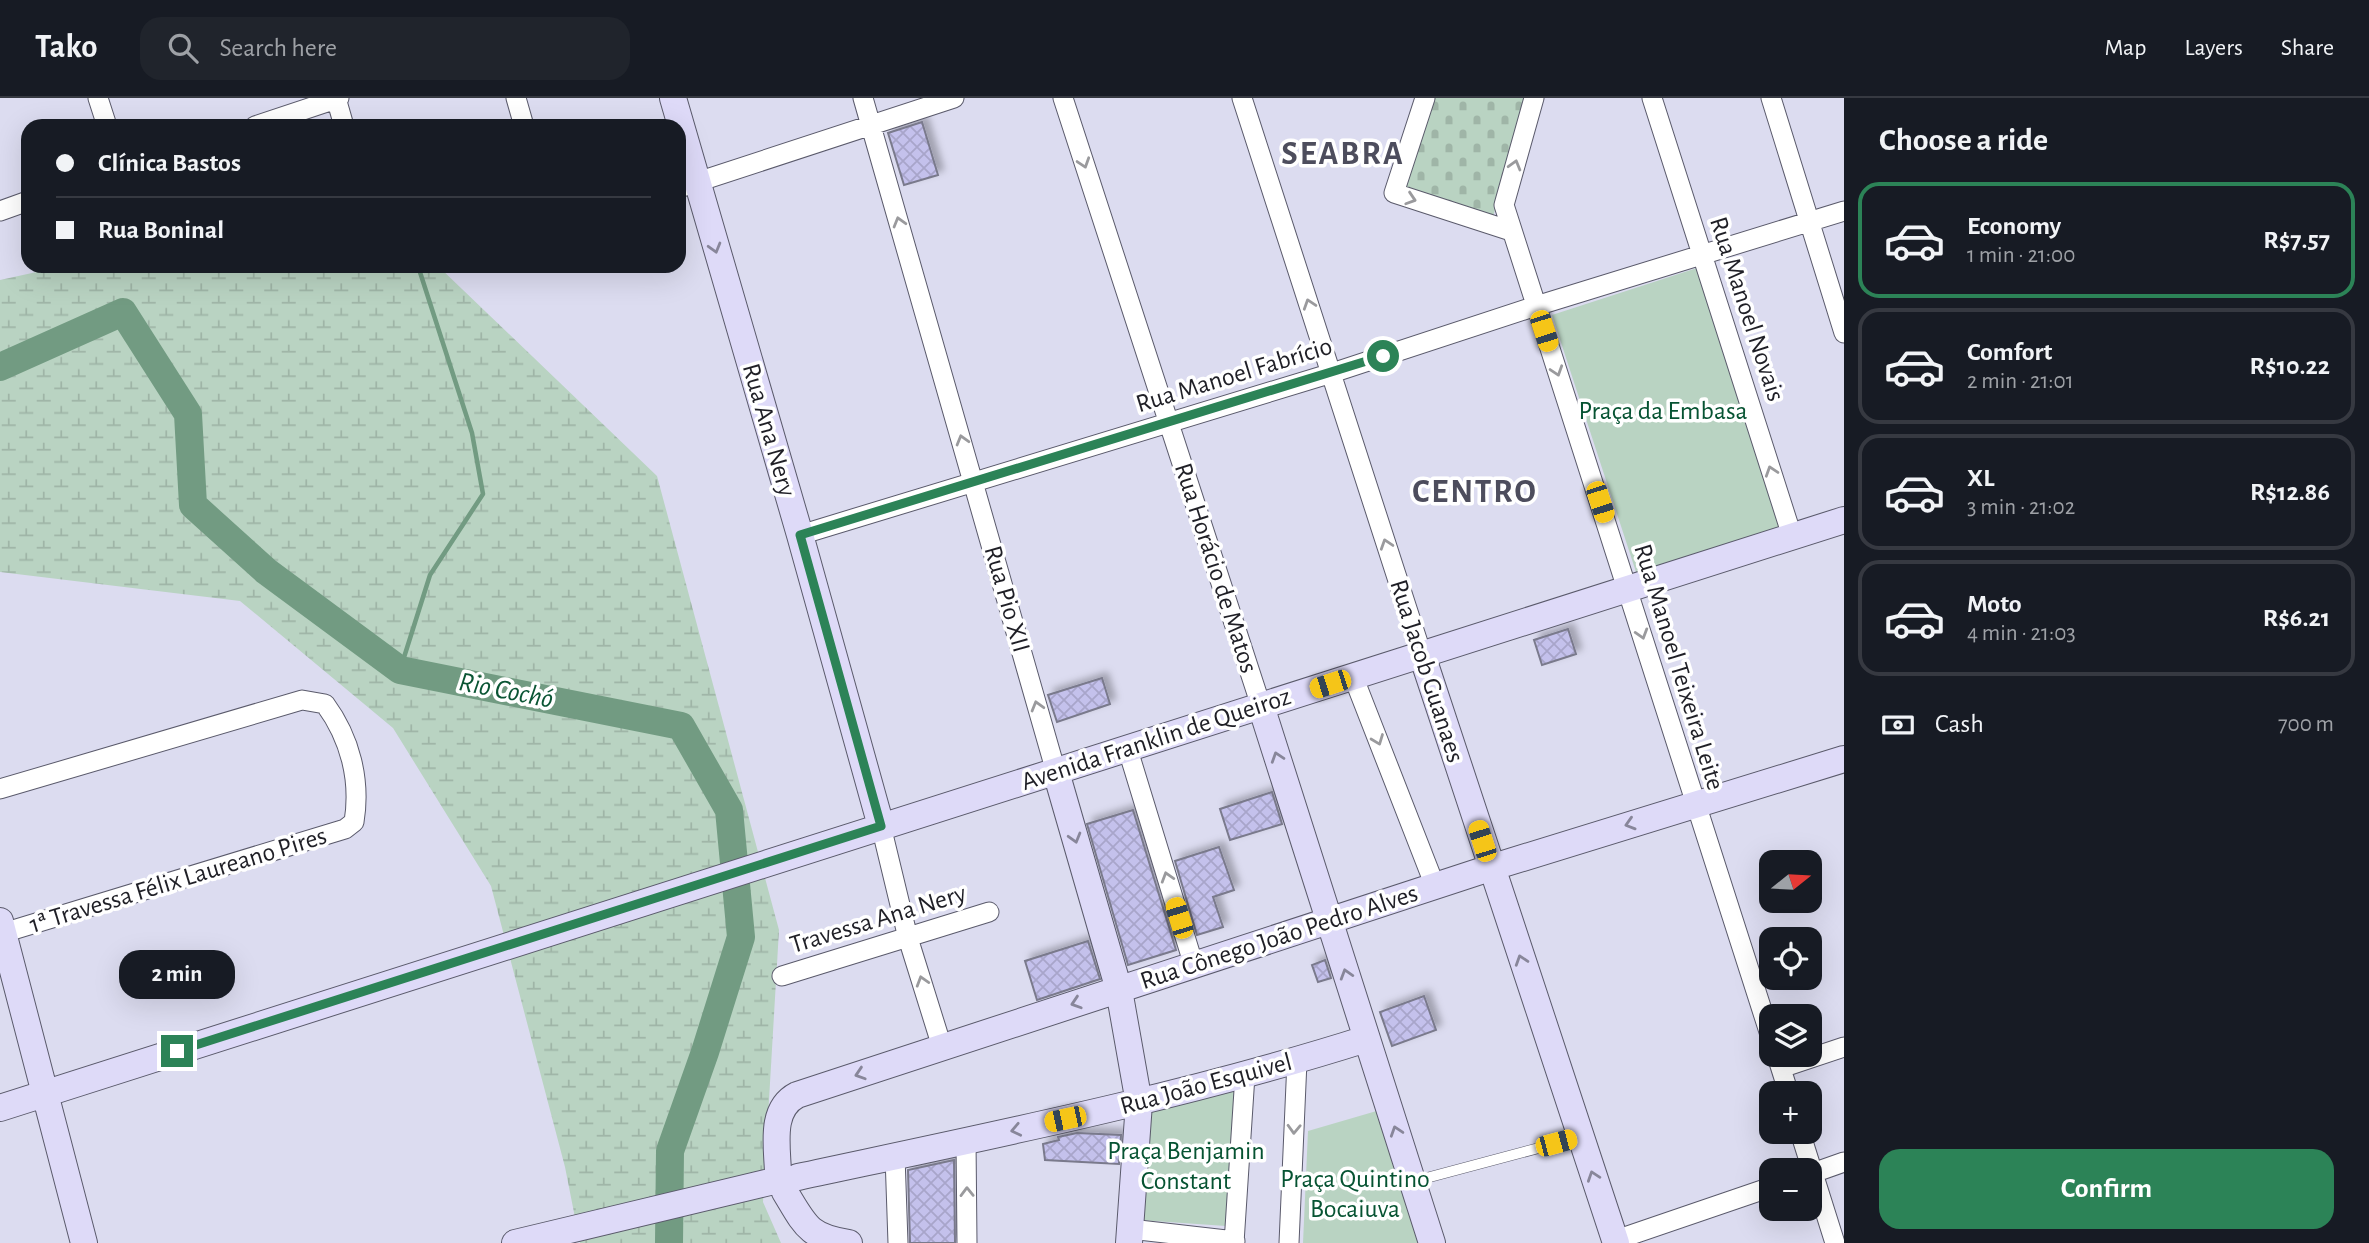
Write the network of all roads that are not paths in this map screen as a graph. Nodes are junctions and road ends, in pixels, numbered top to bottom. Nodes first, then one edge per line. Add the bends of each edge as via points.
1 (97, 98) edge
2 (337, 98) edge
3 (516, 98) edge
4 (673, 98) edge
5 (863, 98) edge
6 (954, 98) edge
7 (1063, 98) edge
8 (1242, 98) edge
9 (1425, 98) edge
10 (1534, 98) edge
11 (1652, 98) edge
12 (1771, 98) edge
13 (104, 119) edge
14 (276, 119) edge
15 (342, 119) edge
16 (522, 119) edge
17 (677, 119) edge
18 (870, 124) junction
19 (688, 185) edge
20 (21, 204) edge
21 (0, 211) edge
22 (1844, 211) edge
23 (1809, 221) junction
24 (1511, 231) junction
25 (1702, 255) junction
26 (1536, 306) junction
27 (1844, 333) edge
28 (1332, 373) junction
29 (1168, 423) junction
30 (974, 483) junction
31 (1844, 520) edge
32 (800, 535) junction
33 (1792, 536) junction
34 (1628, 590) junction
35 (1422, 656) junction
36 (1353, 677) junction
37 (1261, 706) junction
38 (1128, 750) junction
39 (1844, 759) edge
40 (1056, 772) junction
41 (0, 789) edge
42 (1695, 804) junction
43 (881, 826) junction
44 (1490, 868) junction
45 (1435, 886) junction
46 (989, 912) dead end
47 (1330, 922) junction
48 (1, 930) edge
49 (908, 939) junction
50 (1194, 966) junction
51 (782, 976) dead end
52 (1119, 990) junction
53 (1760, 1004) edge
54 (1366, 1039) junction
55 (942, 1047) junction
56 (1844, 1047) edge
57 (1822, 1052) edge
58 (1297, 1061) junction
59 (1245, 1074) junction
60 (47, 1093) junction
61 (1139, 1103) junction
62 (0, 1108) edge
63 (1580, 1137) junction
64 (966, 1140) junction
65 (895, 1156) junction
66 (1844, 1162) edge
67 (1822, 1170) edge
68 (778, 1181) junction
69 (1413, 1182) junction
70 (1759, 1191) edge
71 (1822, 1206) edge
72 (1130, 1236) edge
73 (536, 1239) edge
74 (1235, 1242) edge
75 (1616, 1242) edge
76 (84, 1243) edge
77 (849, 1243) edge
78 (898, 1243) edge
79 (967, 1243) edge
80 (1289, 1243) edge
81 (1432, 1243) edge
82 (1835, 1243) edge

1 - 13 street
2 - 14 street
2 - 15 street
3 - 16 street
4 - 17 street, Rua Ana Nery
5 - 18 street, Rua Pio XII
6 - 18 street
7 -> 29 street, Rua Horácio de Matos
28 -> 8 street, Rua Jacob Guanaes
9 -> 24 street via 1394,193
24 -> 10 street, Rua Manoel Teixeira Leite via 1504,205
11 - 25 street, Rua Manoel Novais
12 - 23 street
18 - 19 street
30 -> 18 street, Rua Pio XII
19 -> 32 street, Rua Ana Nery
20 - 21 street
22 - 23 street, Rua Manoel Fabrício
23 - 25 street, Rua Manoel Fabrício
23 - 27 street
24 - 26 street, Rua Manoel Teixeira Leite
25 - 26 street, Rua Manoel Fabrício
33 -> 25 street, Rua Manoel Novais
26 - 28 street, Rua Manoel Fabrício
26 -> 34 street, Rua Manoel Teixeira Leite
28 - 29 street, Rua Manoel Fabrício
35 -> 28 street, Rua Jacob Guanaes
29 - 30 street, Rua Manoel Fabrício
29 - 37 street, Rua Horácio de Matos
30 - 32 street, Rua Manoel Fabrício
40 -> 30 street, Rua Pio XII
31 - 33 street, Avenida Franklin de Queiroz
32 - 43 street, Rua Ana Nery
33 - 34 street, Avenida Franklin de Queiroz
34 - 35 street, Avenida Franklin de Queiroz
34 -> 42 street, Rua Manoel Teixeira Leite
35 - 36 street, Avenida Franklin de Queiroz
35 - 44 street, Rua Jacob Guanaes
36 - 37 street, Avenida Franklin de Queiroz
36 -> 45 street
37 - 38 street, Avenida Franklin de Queiroz
47 -> 37 street, Rua Horácio de Matos
38 - 40 street, Avenida Franklin de Queiroz
50 -> 38 street
39 - 42 street, Rua Cônego João Pedro Alves
40 - 43 street, Avenida Franklin de Queiroz
40 -> 52 street, Rua Pio XII
41 - 48 street, 1ª Travessa Félix Laureano Pires via 302,700 325,704 339,724 357,781 354,822 345,829
42 -> 44 street, Rua Cônego João Pedro Alves
42 - 53 street, Rua Manoel Teixeira Leite
43 - 49 street, Rua Ana Nery
43 - 60 street, Avenida Franklin de Queiroz
44 - 45 street, Rua Cônego João Pedro Alves
63 -> 44 street, Rua Jacob Guanaes
45 - 47 street, Rua Cônego João Pedro Alves
46 - 49 street, Travessa Ana Nery
47 - 50 street, Rua Cônego João Pedro Alves
54 -> 47 street, Rua Horácio de Matos
48 - 60 street
49 - 51 street, Travessa Ana Nery
55 -> 49 street, Rua Ana Nery
50 - 52 street, Rua Cônego João Pedro Alves
52 -> 55 street, Rua Cônego João Pedro Alves
52 - 61 street, Rua Pio XII
54 - 58 street, Rua João Esquivel
69 -> 54 street
55 -> 68 street, Rua Cônego João Pedro Alves via 789,1100 778,1119
56 - 57 street
58 - 59 street, Rua João Esquivel
58 -> 80 street
59 - 61 street, Rua João Esquivel
59 - 74 street
60 - 62 street, Avenida Franklin de Queiroz
60 - 76 street
61 -> 64 street, Rua João Esquivel
61 - 72 street
63 - 69 lane
75 -> 63 street, Rua Jacob Guanaes
64 - 65 street, Rua João Esquivel
79 -> 64 street
65 - 68 street, Rua João Esquivel
65 - 78 street
66 - 67 street
68 - 73 street, Rua João Esquivel
68 - 77 street via 811,1231 821,1238
69 - 81 street
70 - 75 street
71 - 82 street
72 - 74 street

